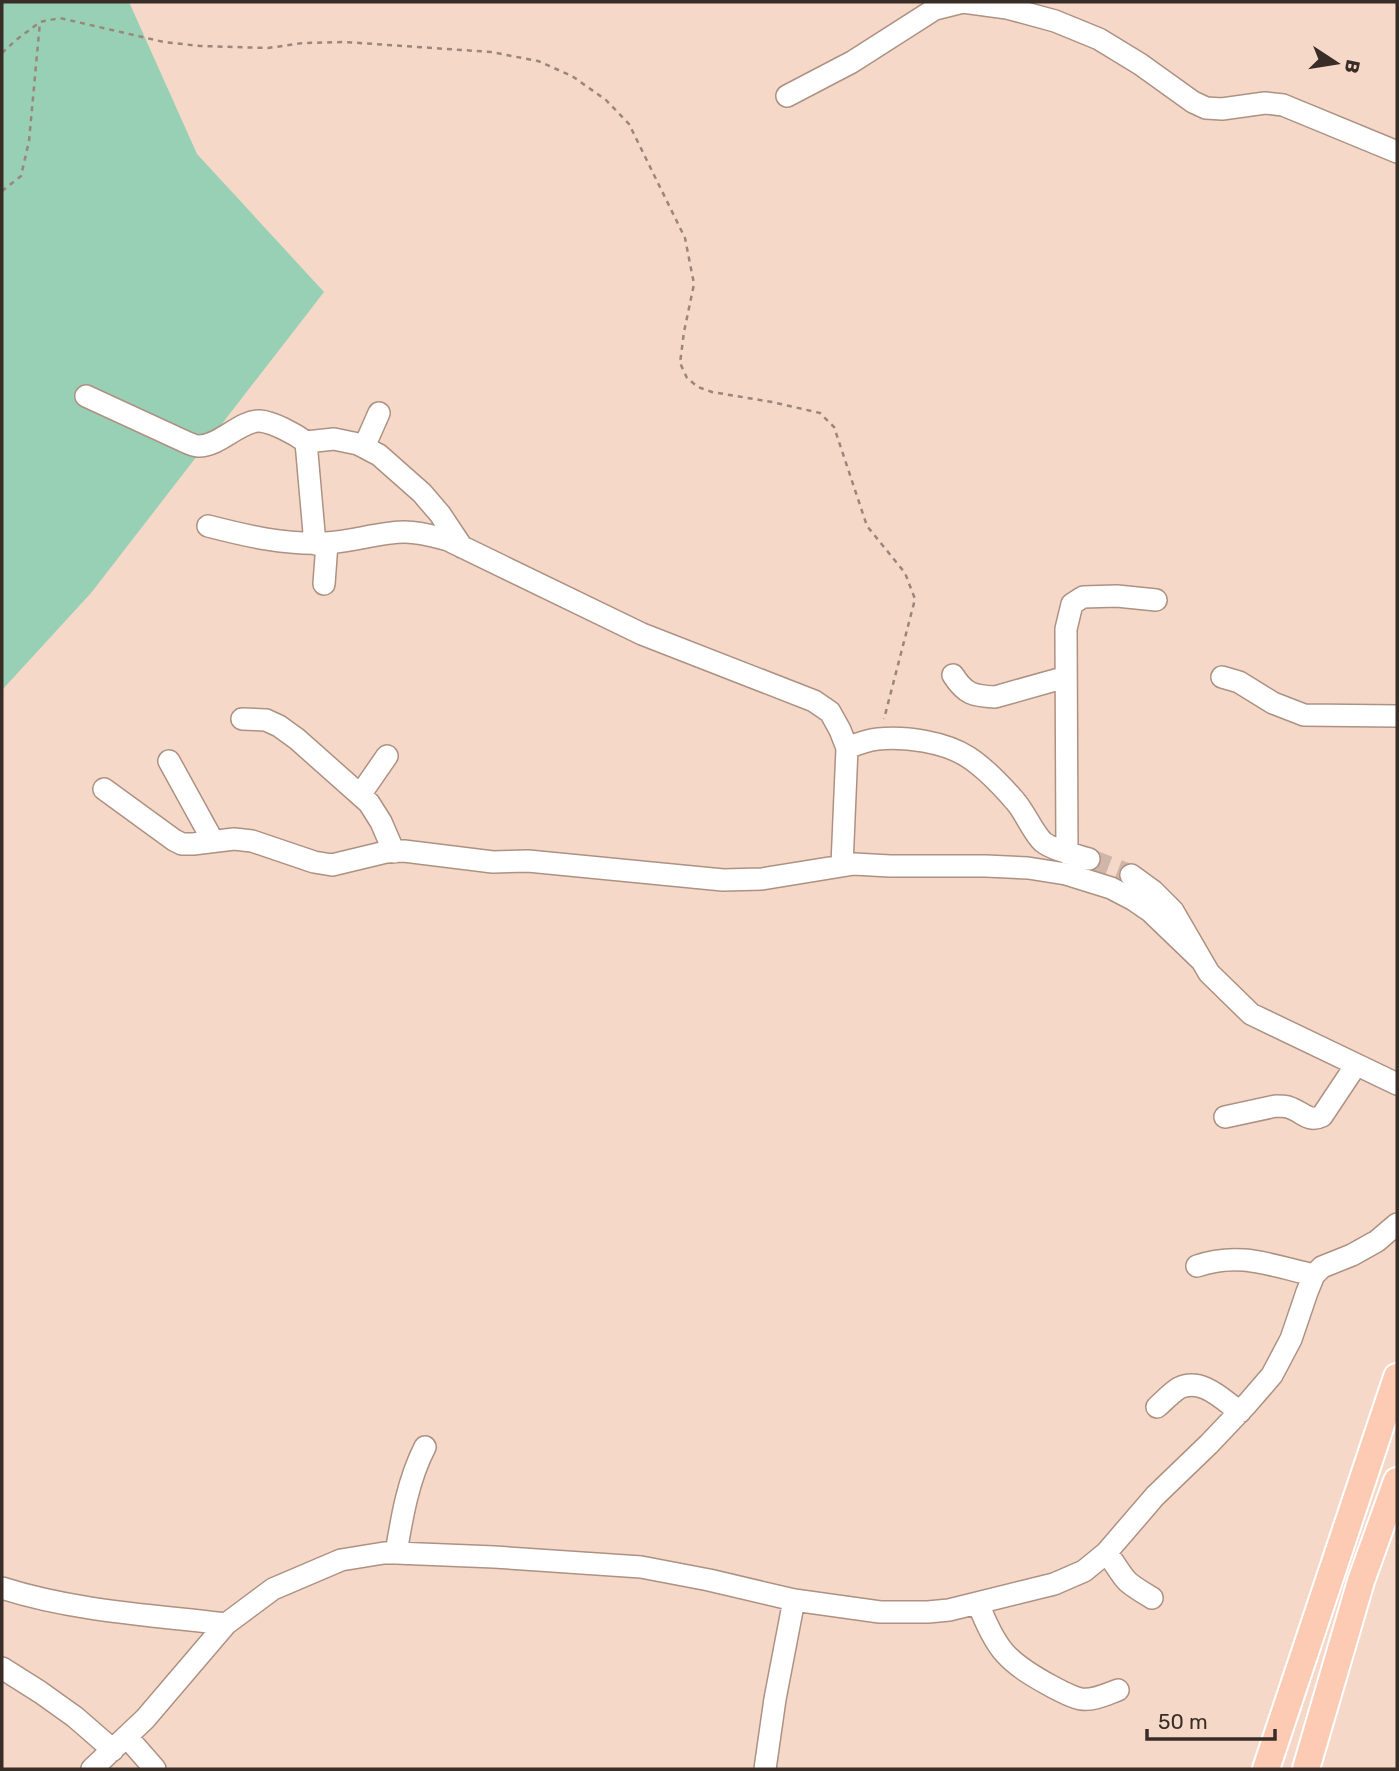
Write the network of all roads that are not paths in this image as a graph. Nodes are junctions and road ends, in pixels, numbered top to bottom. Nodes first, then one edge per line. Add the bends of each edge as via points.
1 (786, 96) dead end
2 (1397, 152) edge
3 (86, 396) dead end
4 (379, 413) dead end
5 (306, 442) junction
6 (364, 447) junction
7 (208, 526) dead end
8 (321, 543) junction
9 (462, 547) junction
10 (324, 584) dead end
11 (1156, 600) dead end
12 (953, 675) dead end
13 (1066, 677) junction
14 (1222, 677) dead end
15 (1397, 716) edge
16 (243, 719) dead end
17 (847, 748) junction
18 (387, 756) dead end
19 (169, 761) dead end
20 (104, 789) dead end
21 (360, 795) junction
22 (213, 841) junction
23 (394, 852) junction
24 (1067, 853) junction
25 (1089, 859) tunnel mouth
26 (842, 865) junction
27 (1131, 875) tunnel mouth
28 (1202, 960) junction
29 (1356, 1065) junction
30 (1397, 1084) edge
31 (1226, 1117) dead end
32 (1397, 1224) edge
33 (1197, 1266) dead end
34 (1314, 1275) junction
35 (1397, 1377) edge
36 (1157, 1407) dead end
37 (1240, 1412) junction
38 (425, 1447) dead end
39 (1397, 1481) edge
40 (397, 1553) junction
41 (1106, 1553) junction
42 (2, 1588) edge
43 (1152, 1598) dead end
44 (794, 1600) junction
45 (978, 1603) junction
46 (226, 1624) junction
47 (2, 1668) edge
48 (1118, 1690) dead end
49 (120, 1743) junction
50 (92, 1769) edge
51 (155, 1769) edge
52 (765, 1769) edge
53 (1266, 1769) edge
54 (1306, 1769) edge

1 - 2 street via 852,62 935,9 964,2 1031,14 1099,39 1206,108 1283,105
3 - 5 street via 199,446 257,421
4 - 6 street
5 - 6 street via 334,439
5 - 8 street
6 - 9 street via 422,493
7 - 8 street via 252,538
8 - 9 street via 403,532
8 - 10 street
9 - 17 street via 642,634 814,701 830,712
11 - 13 street via 1083,597 1072,604 1066,629
12 - 13 street via 965,691 986,697
13 - 24 street
14 - 15 street via 1304,715
16 - 21 street via 279,726
17 - 24 street via 879,739 944,746 986,772 1017,803 1044,842
17 - 26 street
18 - 21 street
19 - 22 street
20 - 22 street via 182,844
21 - 23 street via 381,822
22 - 23 street via 252,841 332,865
23 - 26 street via 723,880 762,879
24 - 25 street
26 - 28 street via 986,866 1066,874 1134,900
27 - 28 street via 1172,911
28 - 29 street via 1209,973 1251,1014
29 - 30 street
29 - 31 street via 1322,1116 1315,1119 1284,1106
32 - 34 street via 1377,1241
33 - 34 street via 1250,1260
34 - 37 street via 1292,1339 1272,1375
35 - 53 main road
36 - 37 street via 1191,1384 1204,1387
37 - 41 street via 1155,1496
38 - 40 street via 411,1480
39 - 54 main road via 1361,1581
40 - 44 street via 641,1567
40 - 46 street via 341,1560 272,1589
41 - 43 street via 1125,1579
41 - 45 street via 1084,1571 1054,1584
42 - 46 street via 76,1606
44 - 45 street via 880,1612 928,1612
44 - 52 street
45 - 48 street via 1001,1651 1029,1674 1083,1699
46 - 49 street
47 - 49 street
49 - 50 street
49 - 51 street

